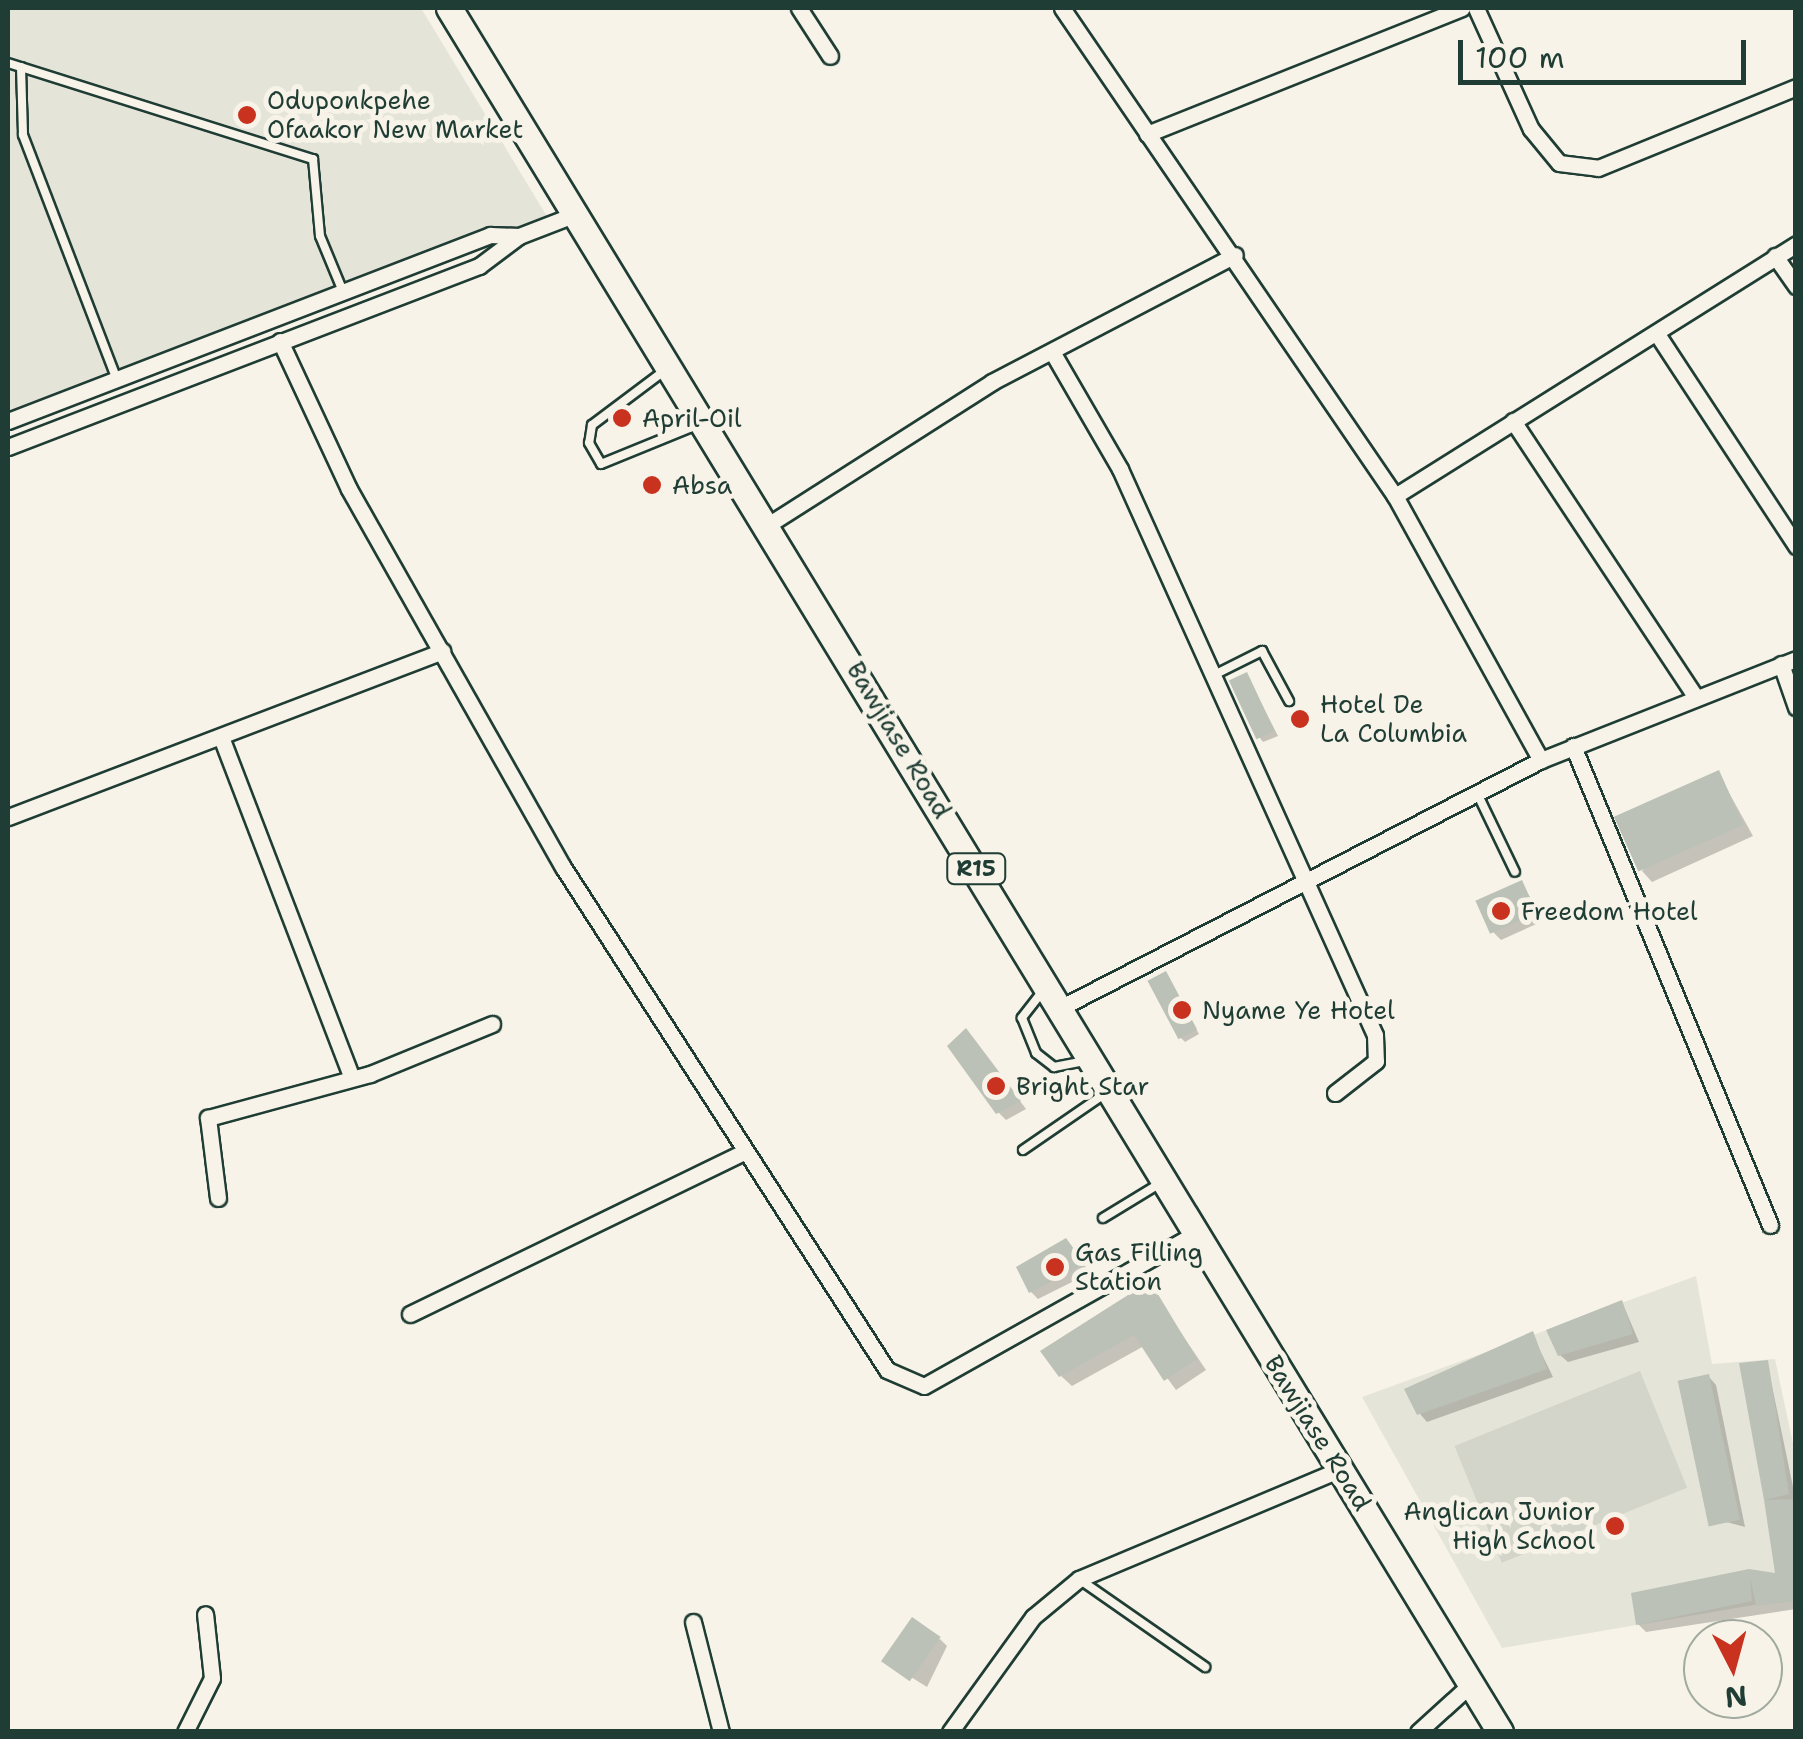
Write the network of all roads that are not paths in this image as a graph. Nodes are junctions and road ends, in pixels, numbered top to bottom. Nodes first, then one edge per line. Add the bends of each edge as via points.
1 (449, 8) edge
2 (799, 8) edge
3 (1062, 8) edge
4 (1462, 8) edge
5 (1476, 8) edge
6 (830, 56) dead end
7 (8, 62) edge
8 (20, 66) junction
9 (1796, 87) edge
10 (1148, 134) junction
11 (576, 214) junction
12 (519, 236) junction
13 (1796, 244) edge
14 (1236, 255) junction
15 (1774, 256) junction
16 (1796, 286) edge
17 (344, 294) junction
18 (1657, 334) junction
19 (280, 341) junction
20 (1054, 356) junction
21 (674, 364) junction
22 (116, 377) junction
23 (8, 419) edge
24 (708, 420) junction
25 (1513, 421) junction
26 (8, 447) edge
27 (1395, 496) junction
28 (770, 523) junction
29 (1796, 546) edge
30 (442, 651) junction
31 (1788, 661) edge
32 (1212, 676) junction
33 (1696, 697) junction
34 (1289, 701) dead end
35 (1796, 706) edge
36 (221, 737) junction
37 (1574, 746) junction
38 (1542, 760) junction
39 (1477, 792) junction
40 (8, 817) edge
41 (1514, 872) dead end
42 (1308, 882) junction
43 (1052, 998) junction
44 (492, 1024) dead end
45 (1089, 1060) junction
46 (351, 1075) junction
47 (1108, 1091) junction
48 (1335, 1093) dead end
49 (1023, 1150) dead end
50 (744, 1152) junction
51 (1163, 1181) junction
52 (218, 1198) dead end
53 (1103, 1218) dead end
54 (1770, 1225) dead end
55 (1194, 1234) junction
56 (410, 1314) dead end
57 (1341, 1469) junction
58 (1079, 1579) junction
59 (205, 1614) dead end
60 (692, 1622) dead end
61 (1205, 1667) dead end
62 (1472, 1684) junction
63 (185, 1732) edge
64 (721, 1732) edge
65 (950, 1732) edge
66 (1418, 1732) edge
67 (1500, 1732) edge

1 - 11 main road, Bawjiase Road / R15
2 - 6 street
3 - 10 street
4 - 10 street
5 - 9 street via 1531,129 1559,163 1598,168
7 - 8 lane
8 - 17 lane via 313,159 320,236
8 - 22 lane via 23,135
10 - 14 street
11 - 12 street
11 - 21 main road, Bawjiase Road / R15
12 - 17 street via 490,235
12 - 19 street via 490,261
13 - 15 street
14 - 20 street
14 - 27 street
15 - 16 street
15 - 18 street
17 - 22 street
18 - 25 street
18 - 29 street
19 - 26 street
19 - 30 street via 349,489
20 - 28 street via 992,382
20 - 32 street via 1120,468
21 - 24 main road, Bawjiase Road / R15
21 - 24 lane via 592,424 589,444 601,464
22 - 23 street
24 - 28 main road, Bawjiase Road / R15
25 - 27 street
25 - 33 street
27 - 38 street
28 - 43 main road, Bawjiase Road / R15
30 - 36 street
30 - 50 street via 563,868
31 - 33 street
31 - 35 street
32 - 34 lane via 1262,651
32 - 42 street
33 - 37 street
36 - 40 street
36 - 46 street
37 - 38 street
37 - 54 street
38 - 39 street
39 - 41 lane
39 - 42 street
42 - 43 street
42 - 48 street via 1377,1049 1376,1061
43 - 45 main road, Bawjiase Road / R15
43 - 45 lane via 1022,1018 1036,1053 1054,1067
44 - 46 street
45 - 47 main road, Bawjiase Road / R15
46 - 52 street via 208,1118
47 - 49 lane
47 - 51 main road, Bawjiase Road / R15
50 - 55 street via 888,1370 914,1387
50 - 56 street
51 - 53 lane
51 - 55 main road, Bawjiase Road / R15
55 - 57 main road, Bawjiase Road / R15
57 - 58 street
57 - 62 main road, Bawjiase Road / R15
58 - 61 lane
58 - 65 street via 1033,1618
59 - 63 street via 212,1678
60 - 64 street
62 - 66 street
62 - 67 main road, Bawjiase Road / R15

